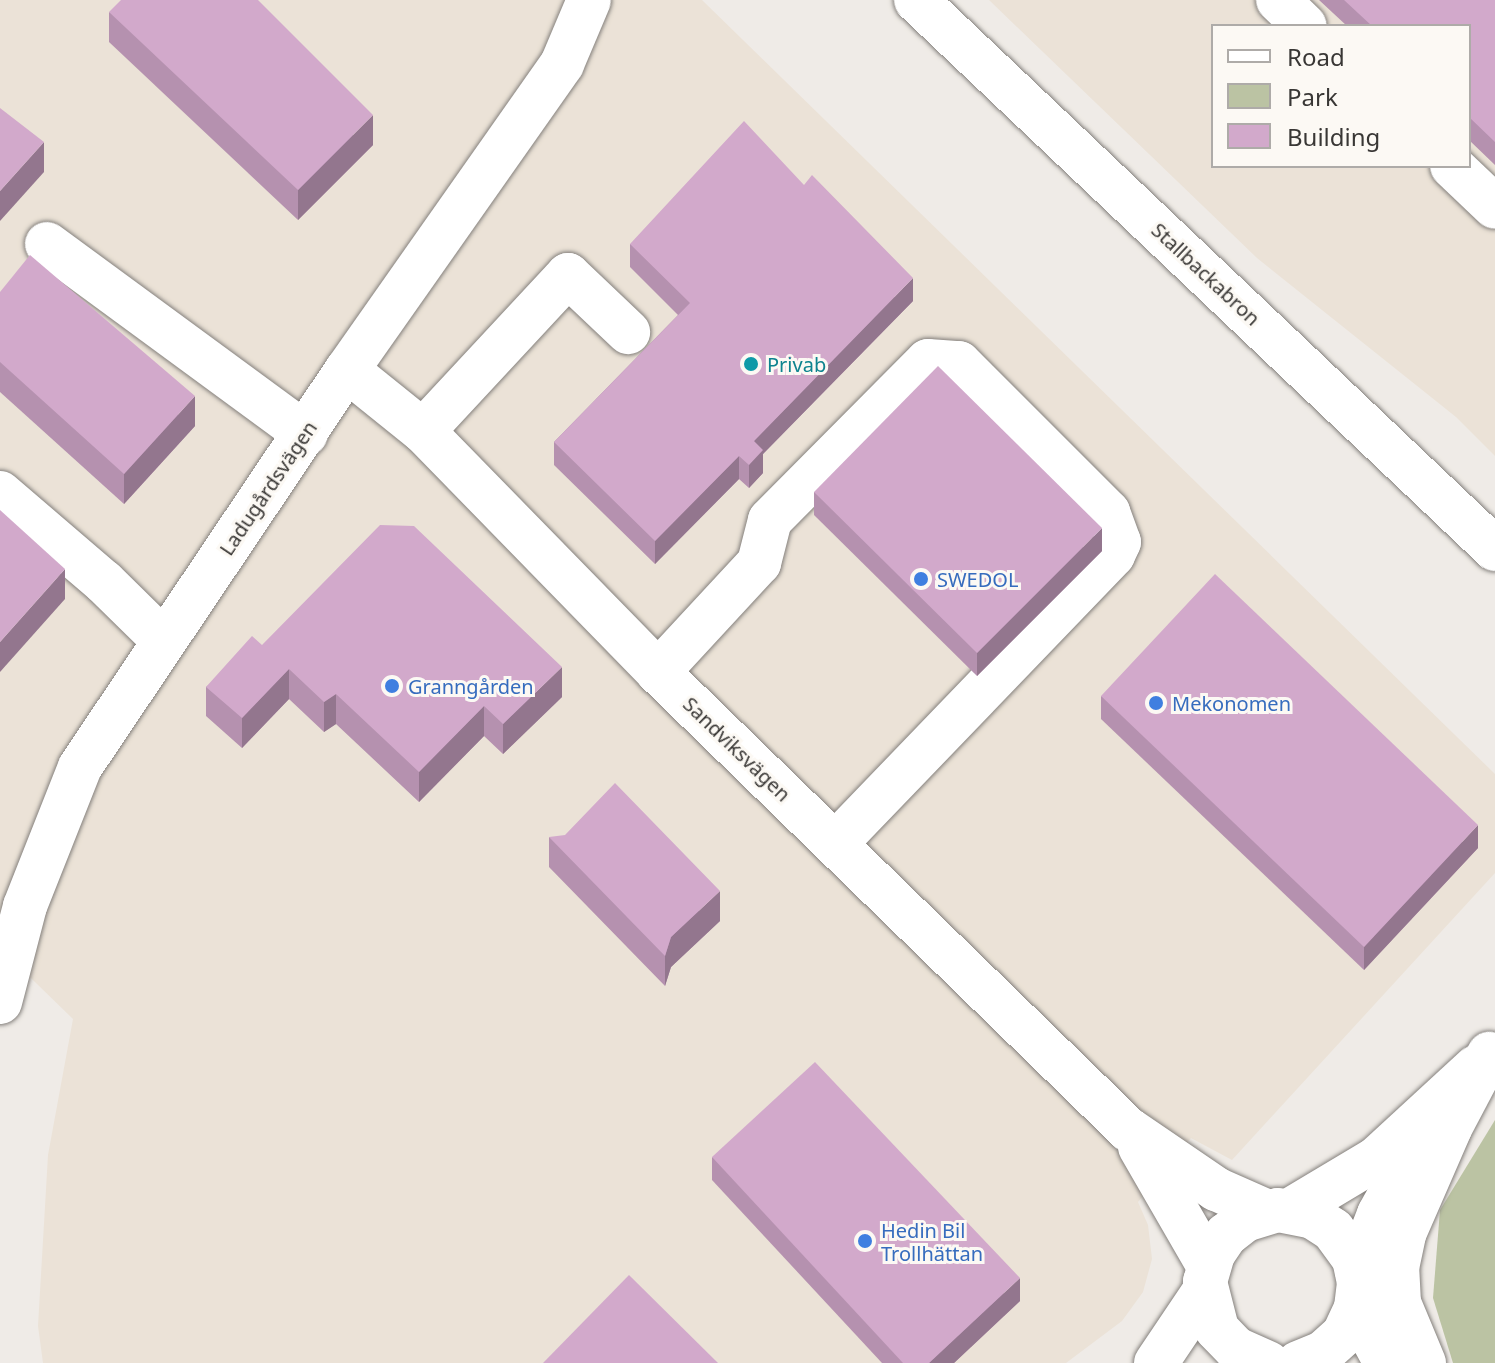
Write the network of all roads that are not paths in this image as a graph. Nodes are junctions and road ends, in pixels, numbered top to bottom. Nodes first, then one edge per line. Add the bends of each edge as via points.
1 (589, 0) edge
2 (916, 0) edge
3 (1278, 0) edge
4 (1303, 24) edge
5 (1454, 168) edge
6 (1495, 207) edge
7 (47, 244) dead end
8 (628, 332) dead end
9 (347, 370) junction
10 (423, 431) junction
11 (306, 434) junction
12 (0, 493) edge
13 (1495, 549) edge
14 (164, 641) junction
15 (658, 672) junction
16 (835, 844) junction
17 (0, 1002) edge
18 (1492, 1050) edge
19 (1443, 1102) junction
20 (1128, 1129) junction
21 (1278, 1212) junction
22 (1207, 1278) junction
23 (1357, 1289) junction
24 (1244, 1361) edge
25 (1156, 1363) edge
26 (1298, 1363) edge
27 (1386, 1363) edge
28 (1424, 1363) edge

1 - 9 main road, Ladugårdsvägen via 562,64
2 - 13 main road, Stallbackabron
3 - 4 main road
5 - 6 main road
7 - 11 main road
8 - 10 main road via 568,275
9 - 10 main road, Sandviksvägen
9 - 11 main road, Ladugårdsvägen
10 - 15 main road, Sandviksvägen
11 - 14 main road, Ladugårdsvägen
12 - 14 main road via 83,562
14 - 17 main road, Ladugårdsvägen via 80,767 25,906
15 - 16 main road, Sandviksvägen
15 - 16 main road via 759,563 770,520 928,361 959,363 1108,512 1119,542 1113,555
16 - 20 main road, Sandviksvägen
18 - 19 main road
18 - 28 main road via 1404,1234 1397,1268 1399,1303
19 - 21 main road via 1350,1177
19 - 23 main road via 1400,1172
20 - 21 main road, Sandviksvägen via 1216,1189
20 - 22 main road, Sandviksvägen via 1179,1206
21 - 22 main road via 1235,1227
21 - 23 main road, Sandviksvägen via 1333,1230
22 - 24 main road, Sandviksvägen via 1217,1329
22 - 25 main road
23 - 26 main road via 1335,1344
23 - 27 main road, Sandviksvägen

